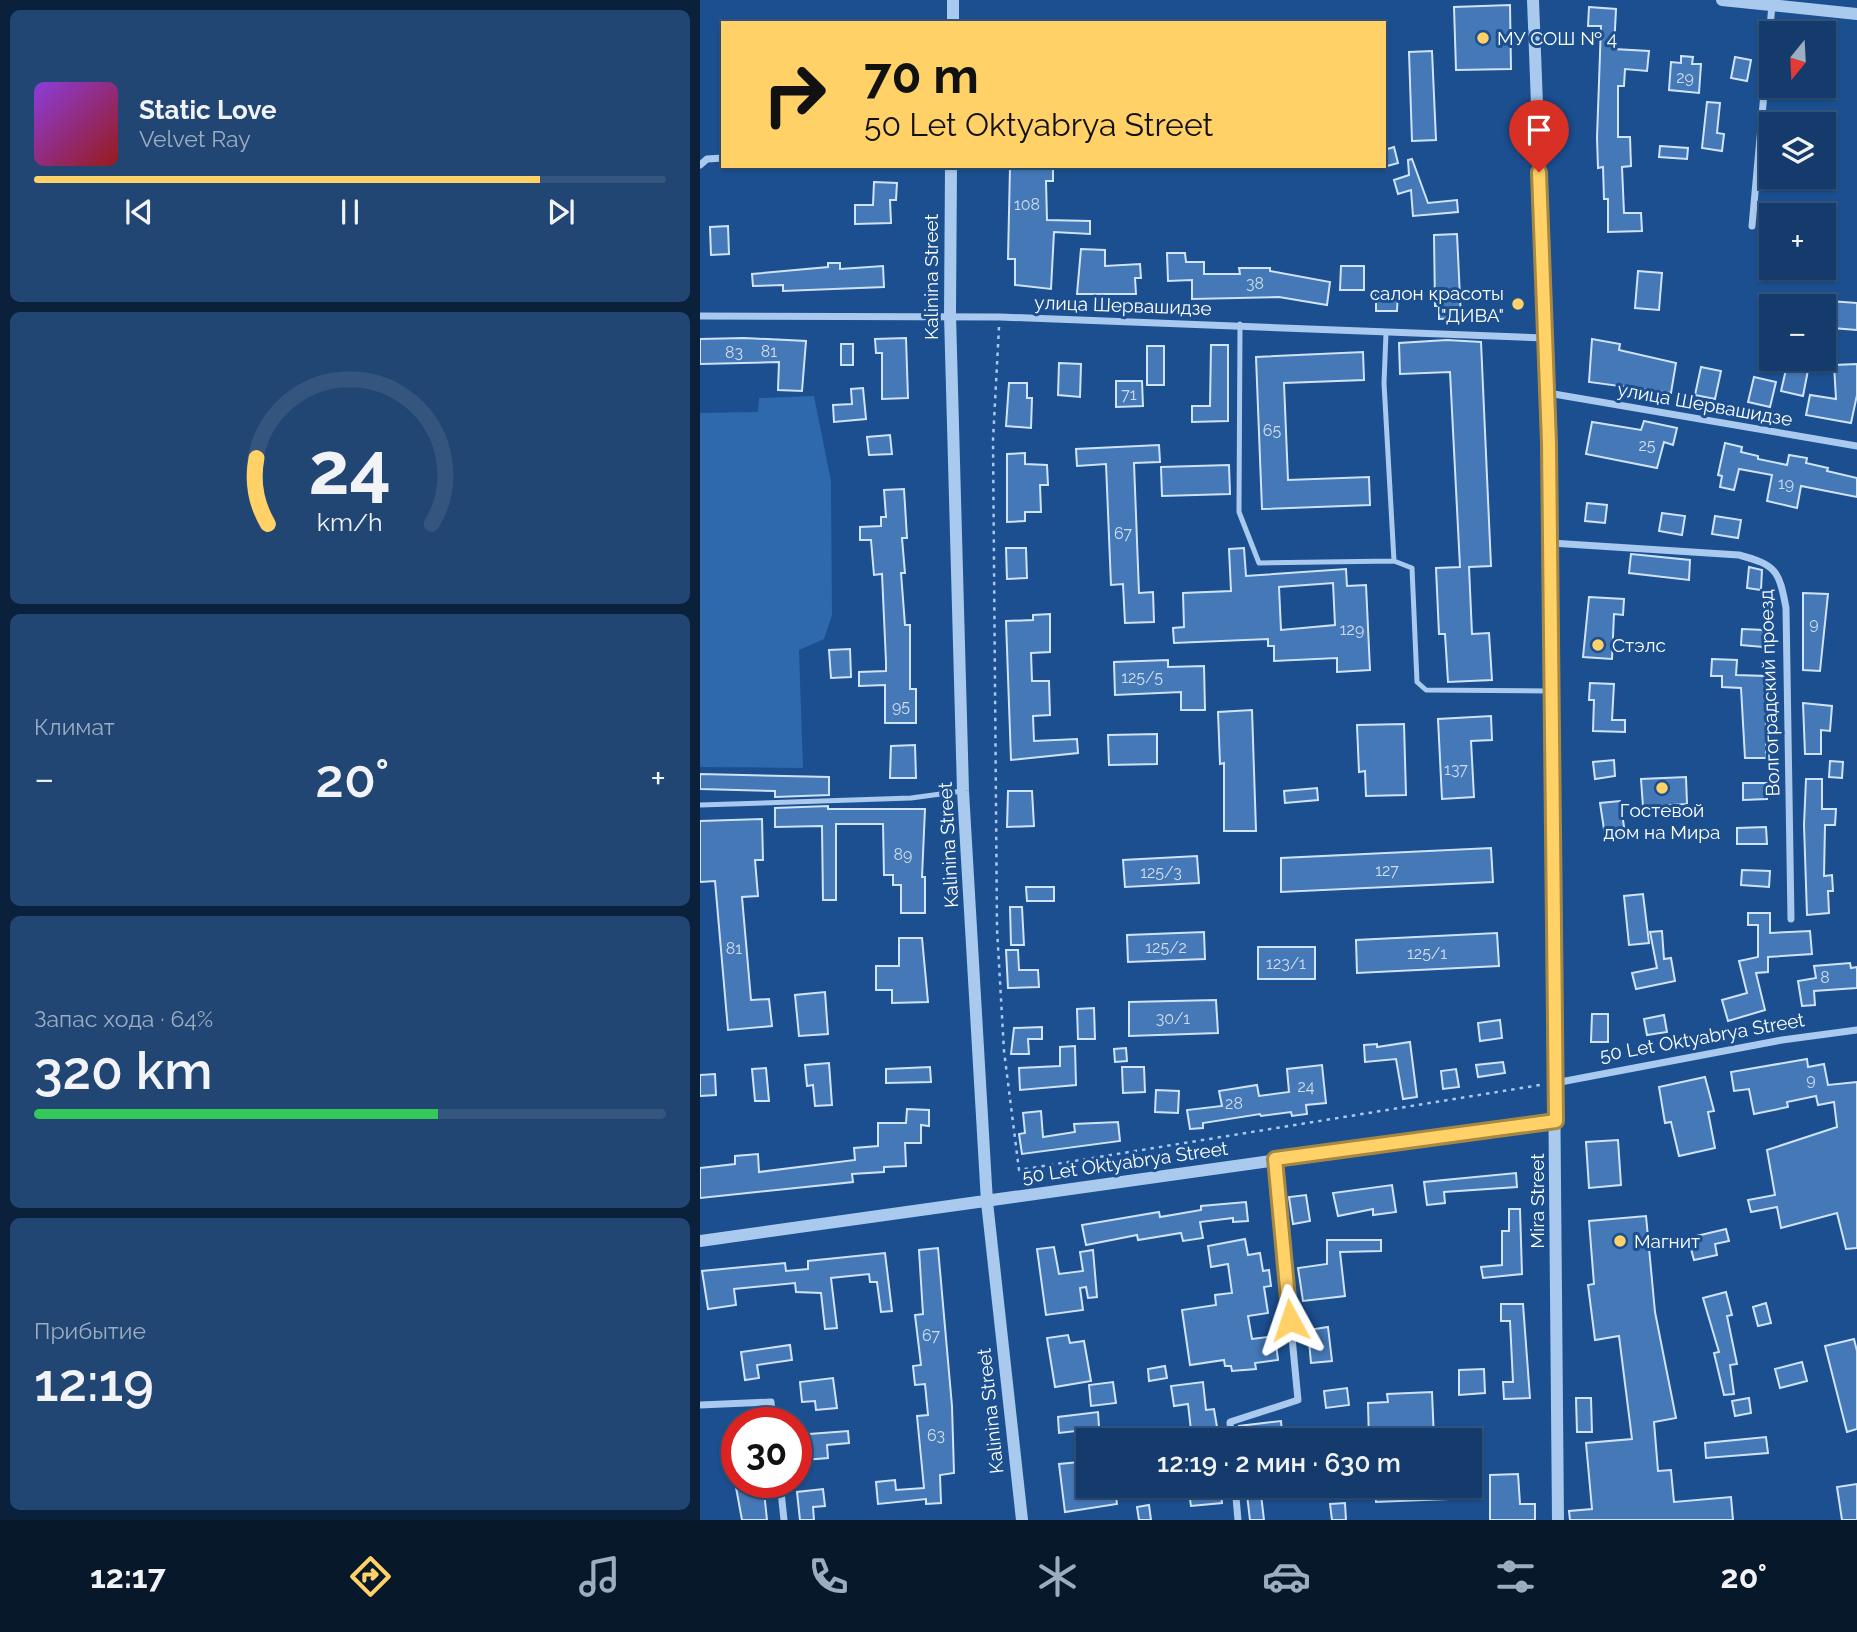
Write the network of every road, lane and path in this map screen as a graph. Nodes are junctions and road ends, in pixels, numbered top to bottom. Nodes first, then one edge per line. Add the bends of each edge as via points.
1 (953, 0) edge
2 (1533, 0) edge
3 (1723, 0) edge
4 (1772, 5) junction
5 (1819, 5) edge
6 (1857, 14) edge
7 (953, 21) edge
8 (721, 158) edge
9 (700, 165) edge
10 (951, 168) edge
11 (1752, 226) dead end
12 (950, 315) junction
13 (700, 316) edge
14 (1000, 317) junction
15 (1240, 324) junction
16 (1386, 333) junction
17 (1545, 338) junction
18 (1548, 393) junction
19 (1857, 446) edge
20 (1550, 544) junction
21 (1394, 561) junction
22 (1552, 691) junction
23 (964, 791) junction
24 (700, 805) edge
25 (1791, 919) dead end
26 (1857, 1030) edge
27 (1555, 1083) junction
28 (1556, 1121) junction
29 (1275, 1159) junction
30 (987, 1202) junction
31 (700, 1241) edge
32 (700, 1405) edge
33 (771, 1407) edge
34 (1230, 1428) edge
35 (782, 1498) edge
36 (1236, 1498) edge
37 (784, 1520) edge
38 (1021, 1520) edge
39 (1238, 1520) edge
40 (1558, 1520) edge

1 - 7 street
2 - 17 street, Mira Street
3 - 4 street
4 - 5 street
4 - 11 street
5 - 6 street
8 - 9 street
10 - 12 street, Kalinina Street
12 - 13 street, улица Шервашидзе
12 - 14 street, улица Шервашидзе
12 - 23 street, Kalinina Street
14 - 15 street, улица Шервашидзе
14 - 27 path via 993,440 997,929 1004,1051 1019,1170
15 - 16 street, улица Шервашидзе
15 - 21 lane via 1239,512 1259,564
16 - 17 street, улица Шервашидзе
16 - 21 lane via 1384,383
17 - 18 street, Mira Street
18 - 19 street, улица Шервашидзе
18 - 20 street, Mira Street
20 - 22 street, Mira Street
20 - 25 street, Волгоградский проезд via 1739,555 1768,563 1780,578 1786,608
21 - 22 lane via 1412,568 1417,682 1426,690
22 - 27 street, Mira Street
23 - 24 lane via 911,798
23 - 30 street, Kalinina Street
26 - 27 street, 50 Let Oktyabrya Street
27 - 28 street, Mira Street
28 - 29 street, 50 Let Oktyabrya Street
28 - 40 street, Mira Street
29 - 30 street, 50 Let Oktyabrya Street
29 - 34 street via 1298,1400 1230,1422
30 - 31 street, 50 Let Oktyabrya Street
30 - 38 street, Kalinina Street
32 - 33 street via 771,1402
35 - 37 street
36 - 39 street

